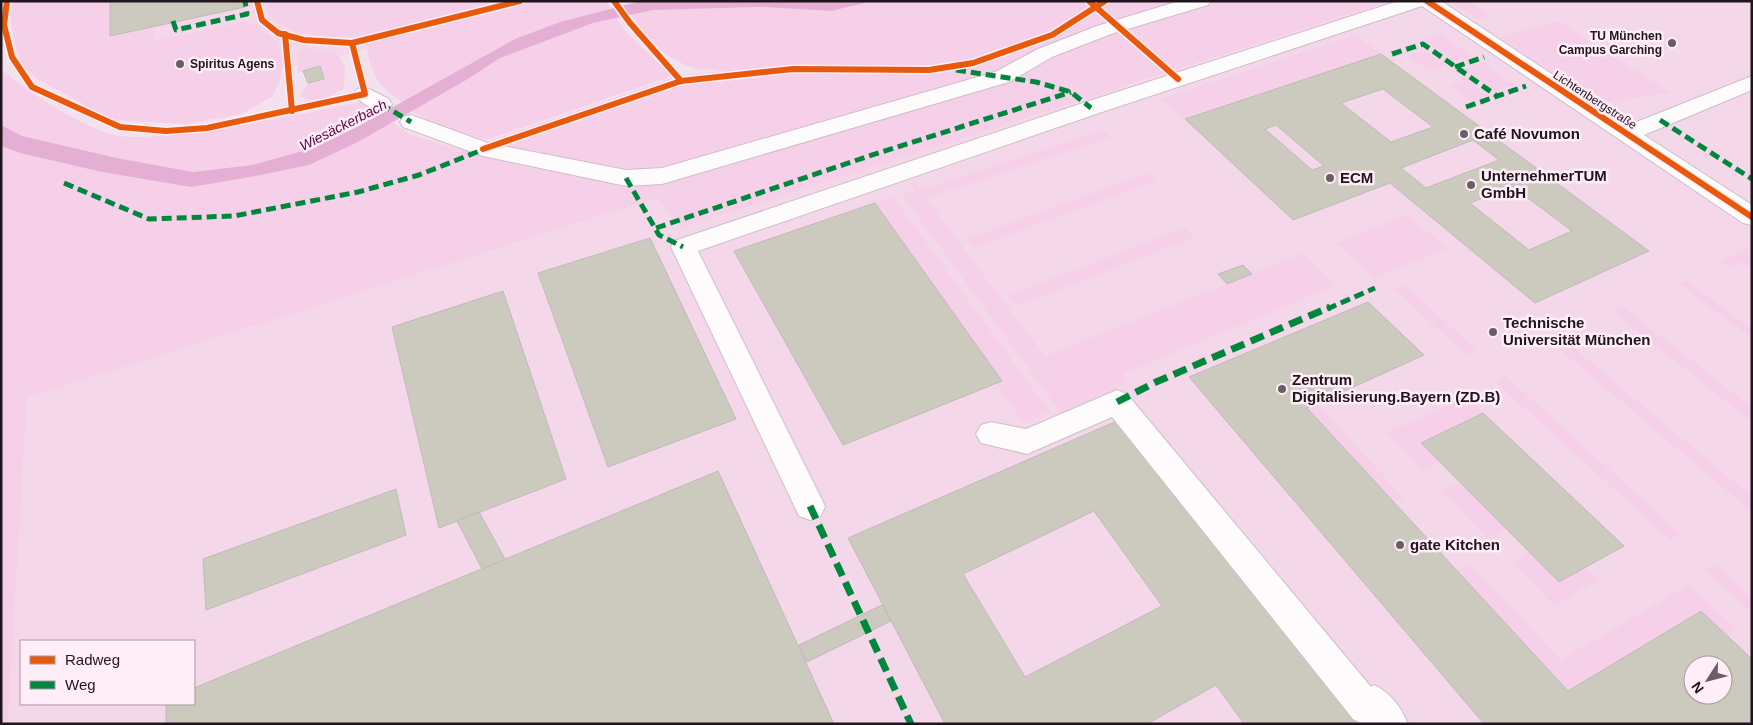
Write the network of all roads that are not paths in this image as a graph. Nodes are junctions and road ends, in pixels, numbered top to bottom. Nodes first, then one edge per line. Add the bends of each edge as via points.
1 (1201, 1) edge
2 (1418, 1) edge
3 (1427, 1) edge
4 (1752, 82) edge
5 (411, 122) dead end
6 (1626, 134) junction
7 (1752, 217) edge
8 (991, 434) dead end
9 (810, 506) dead end
10 (1390, 724) edge

1 - 5 street via 1104,30 1045,53 1002,76 662,176 626,178 483,149
2 - 9 street via 1081,111 683,247
3 - 6 street, Lichtenbergstraße
4 - 6 street
6 - 7 street, Lichtenbergstraße
8 - 10 street via 1026,442 1117,402 1365,707 1374,703

